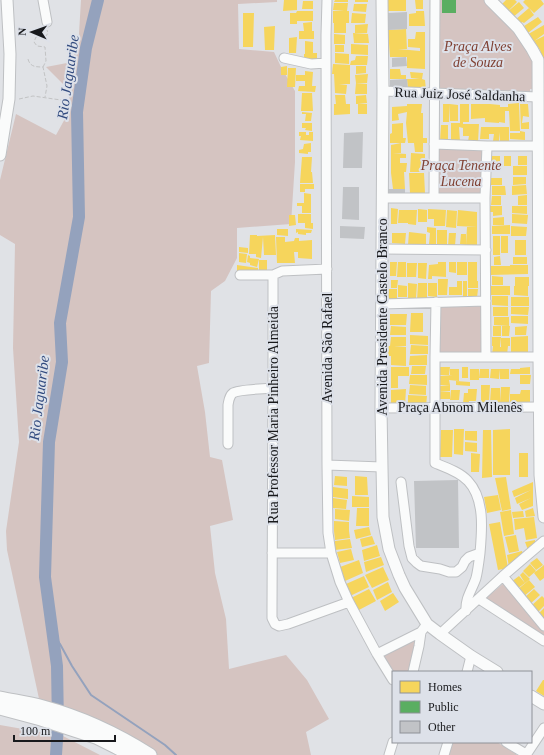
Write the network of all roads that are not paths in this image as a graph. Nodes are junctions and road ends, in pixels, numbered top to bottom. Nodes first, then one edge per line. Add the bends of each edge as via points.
1 (7, 0) edge
2 (43, 0) edge
3 (327, 0) edge
4 (382, 0) edge
5 (435, 0) edge
6 (490, 0) edge
7 (47, 22) road end
8 (284, 58) dead end
9 (541, 60) edge
10 (326, 63) junction
11 (383, 91) junction
12 (435, 93) junction
13 (537, 97) junction
14 (434, 144) junction
15 (487, 146) junction
16 (540, 152) edge
17 (0, 155) edge
18 (382, 198) junction
19 (434, 198) junction
20 (485, 198) junction
21 (382, 249) junction
22 (486, 250) junction
23 (327, 269) junction
24 (240, 275) dead end
25 (273, 275) junction
26 (486, 301) junction
27 (436, 302) junction
28 (382, 304) junction
29 (541, 325) edge
30 (434, 357) junction
31 (486, 357) junction
32 (539, 357) junction
33 (273, 388) junction
34 (435, 407) junction
35 (539, 407) junction
36 (381, 408) junction
37 (228, 444) dead end
38 (326, 465) junction
39 (382, 467) junction
40 (542, 475) edge
41 (402, 482) dead end
42 (544, 517) edge
43 (544, 541) edge
44 (272, 553) junction
45 (480, 553) junction
46 (330, 554) junction
47 (503, 576) junction
48 (479, 599) junction
49 (349, 602) junction
50 (466, 611) junction
51 (544, 626) edge
52 (424, 628) junction
53 (440, 634) junction
54 (544, 641) edge
55 (377, 654) junction
56 (471, 656) junction
57 (413, 671) edge
58 (467, 671) edge
59 (494, 671) edge
60 (392, 678) edge
61 (0, 690) edge
62 (532, 697) edge
63 (0, 698) edge
64 (30, 704) junction
65 (544, 704) edge
66 (0, 708) edge
67 (13, 712) junction
68 (0, 713) edge
69 (42, 713) junction
70 (77, 725) junction
71 (544, 728) edge
72 (393, 743) edge
73 (448, 743) edge
74 (508, 743) edge
75 (131, 755) edge
76 (150, 755) edge
77 (390, 755) edge
78 (444, 755) edge
79 (526, 755) edge

1 - 17 main road via 9,99
2 - 7 street
3 - 10 street, Avenida São Rafael
4 - 11 main road, Avenida Presidente Castelo Branco
5 - 12 street
6 - 9 main road via 518,28
8 - 10 street via 312,64
9 - 13 main road
10 - 23 street, Avenida São Rafael
11 - 12 street, Rua Juiz José Saldanha
11 - 18 main road, Avenida Presidente Castelo Branco
12 - 13 street, Rua Juiz José Saldanha
12 - 14 street
13 - 16 main road
14 - 15 street
14 - 19 street
15 - 16 street
15 - 20 street
16 - 29 main road
18 - 19 street
18 - 21 main road, Avenida Presidente Castelo Branco
19 - 20 street
20 - 22 street
21 - 22 street
21 - 28 main road, Avenida Presidente Castelo Branco
22 - 26 street
23 - 25 street via 282,270
23 - 38 street, Avenida São Rafael
24 - 25 street
25 - 33 street, Rua Professor Maria Pinheiro Almeida
26 - 27 street
26 - 31 street
27 - 28 street
27 - 30 street
28 - 36 main road, Avenida Presidente Castelo Branco
29 - 32 main road
30 - 31 street
30 - 34 street
31 - 32 street
32 - 35 main road
33 - 37 street via 237,391 231,395 228,400
33 - 44 street, Rua Professor Maria Pinheiro Almeida
34 - 35 street, Praça Abnom Milenês
34 - 36 street, Praça Abnom Milenês
34 - 45 street via 434,463 452,470 467,480 475,490 480,512
35 - 40 main road
36 - 39 main road, Avenida Presidente Castelo Branco
38 - 39 street
38 - 46 street, Avenida São Rafael
39 - 52 main road, Avenida Presidente Castelo Branco via 383,516 389,549
40 - 42 main road
41 - 45 street via 409,546 412,558 417,563 421,566 456,572 469,557
43 - 47 street
44 - 46 street
44 - 49 street, Rua Professor Maria Pinheiro Almeida via 272,610 275,624 288,624
45 - 50 street via 476,578 465,604
46 - 49 street, Avenida São Rafael
47 - 48 street
47 - 51 street
48 - 50 street
48 - 54 street
49 - 55 street, Avenida São Rafael
50 - 53 street
52 - 53 main road, Avenida Presidente Castelo Branco
52 - 55 street
52 - 57 street
53 - 56 main road, Avenida Presidente Castelo Branco
55 - 60 street, Avenida São Rafael
56 - 58 street
56 - 59 main road, Avenida Presidente Castelo Branco
61 - 64 highway
62 - 65 main road
63 - 64 highway
64 - 69 highway
66 - 67 highway
67 - 68 highway
67 - 69 highway
69 - 70 highway
70 - 75 highway
70 - 76 highway via 119,737
71 - 79 street
72 - 77 street
73 - 78 street
74 - 79 street

